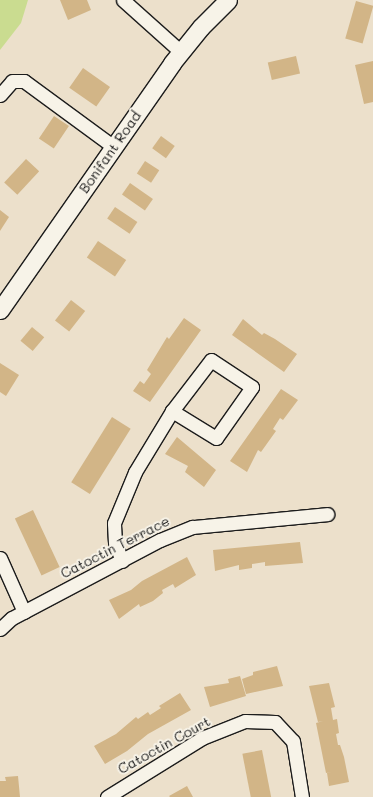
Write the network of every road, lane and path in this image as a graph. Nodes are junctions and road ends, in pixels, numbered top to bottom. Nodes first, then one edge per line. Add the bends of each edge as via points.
1 (123, 0) edge
2 (228, 0) edge
3 (181, 52) junction
4 (0, 95) edge
5 (114, 147) junction
6 (0, 310) edge
7 (172, 411) junction
8 (327, 514) dead end
9 (0, 558) edge
10 (122, 561) junction
11 (24, 612) junction
12 (0, 629) edge
13 (107, 797) edge
14 (302, 797) edge

1 - 3 street
2 - 3 main road, Bonifant Road
3 - 5 main road, Bonifant Road
4 - 5 street via 12,81 24,81
5 - 6 main road, Bonifant Road
7 - 7 street via 216,438 252,387 211,360
7 - 10 street via 135,472 114,523 115,543
8 - 10 street, Catoctin Terrace via 193,527 160,540
9 - 11 street
10 - 11 street, Catoctin Terrace
11 - 12 street, Catoctin Terrace via 12,618
13 - 14 street, Catoctin Court via 202,738 245,721 275,722 293,741

